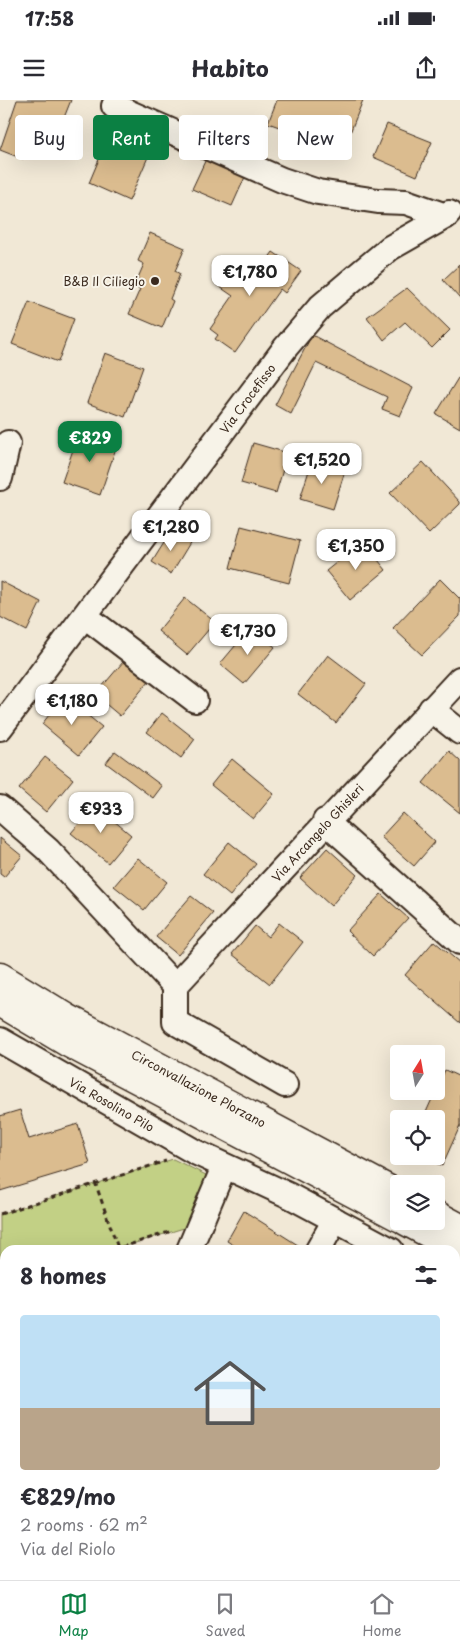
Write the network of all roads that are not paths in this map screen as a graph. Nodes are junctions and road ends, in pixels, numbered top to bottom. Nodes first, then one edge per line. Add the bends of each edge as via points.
1 (114, 106) dead end
2 (454, 212) edge
3 (8, 443) dead end
4 (0, 478) edge
5 (85, 616) junction
6 (460, 679) edge
7 (195, 700) dead end
8 (431, 709) junction
9 (0, 728) edge
10 (460, 732) edge
11 (0, 808) edge
12 (325, 822) junction
13 (460, 942) edge
14 (0, 977) edge
15 (175, 986) junction
16 (0, 1002) edge
17 (0, 1040) edge
18 (285, 1085) dead end
19 (224, 1167) junction
20 (390, 1190) edge
21 (390, 1212) edge
22 (335, 1220) junction
23 (445, 1220) edge
24 (460, 1228) edge
25 (423, 1230) edge
26 (366, 1244) edge
27 (191, 1245) edge
28 (321, 1245) edge
29 (451, 1245) edge

1 - 2 street, Via Crocefisso via 282,180 318,192 406,202
2 - 5 street, Via Crocefisso via 390,248 320,307 286,347
3 - 4 street
5 - 7 street
5 - 9 street, Via Crocefisso
6 - 8 street, Via Arcangelo Ghisleri
8 - 10 street
8 - 12 street, Via Arcangelo Ghisleri
11 - 15 street via 48,850
12 - 13 street
12 - 15 street, Via Arcangelo Ghisleri
14 - 20 highway, Circonvallazione Plorzano via 67,1018
15 - 18 street via 174,1022
16 - 21 highway, Circonvallazione Plorzano via 67,1042
17 - 19 street, Via Rosolino Pilo
19 - 22 street, Via Rosolino Pilo
19 - 27 street
22 - 26 street, Via Rosolino Pilo
22 - 28 street
23 - 24 highway
25 - 29 highway

